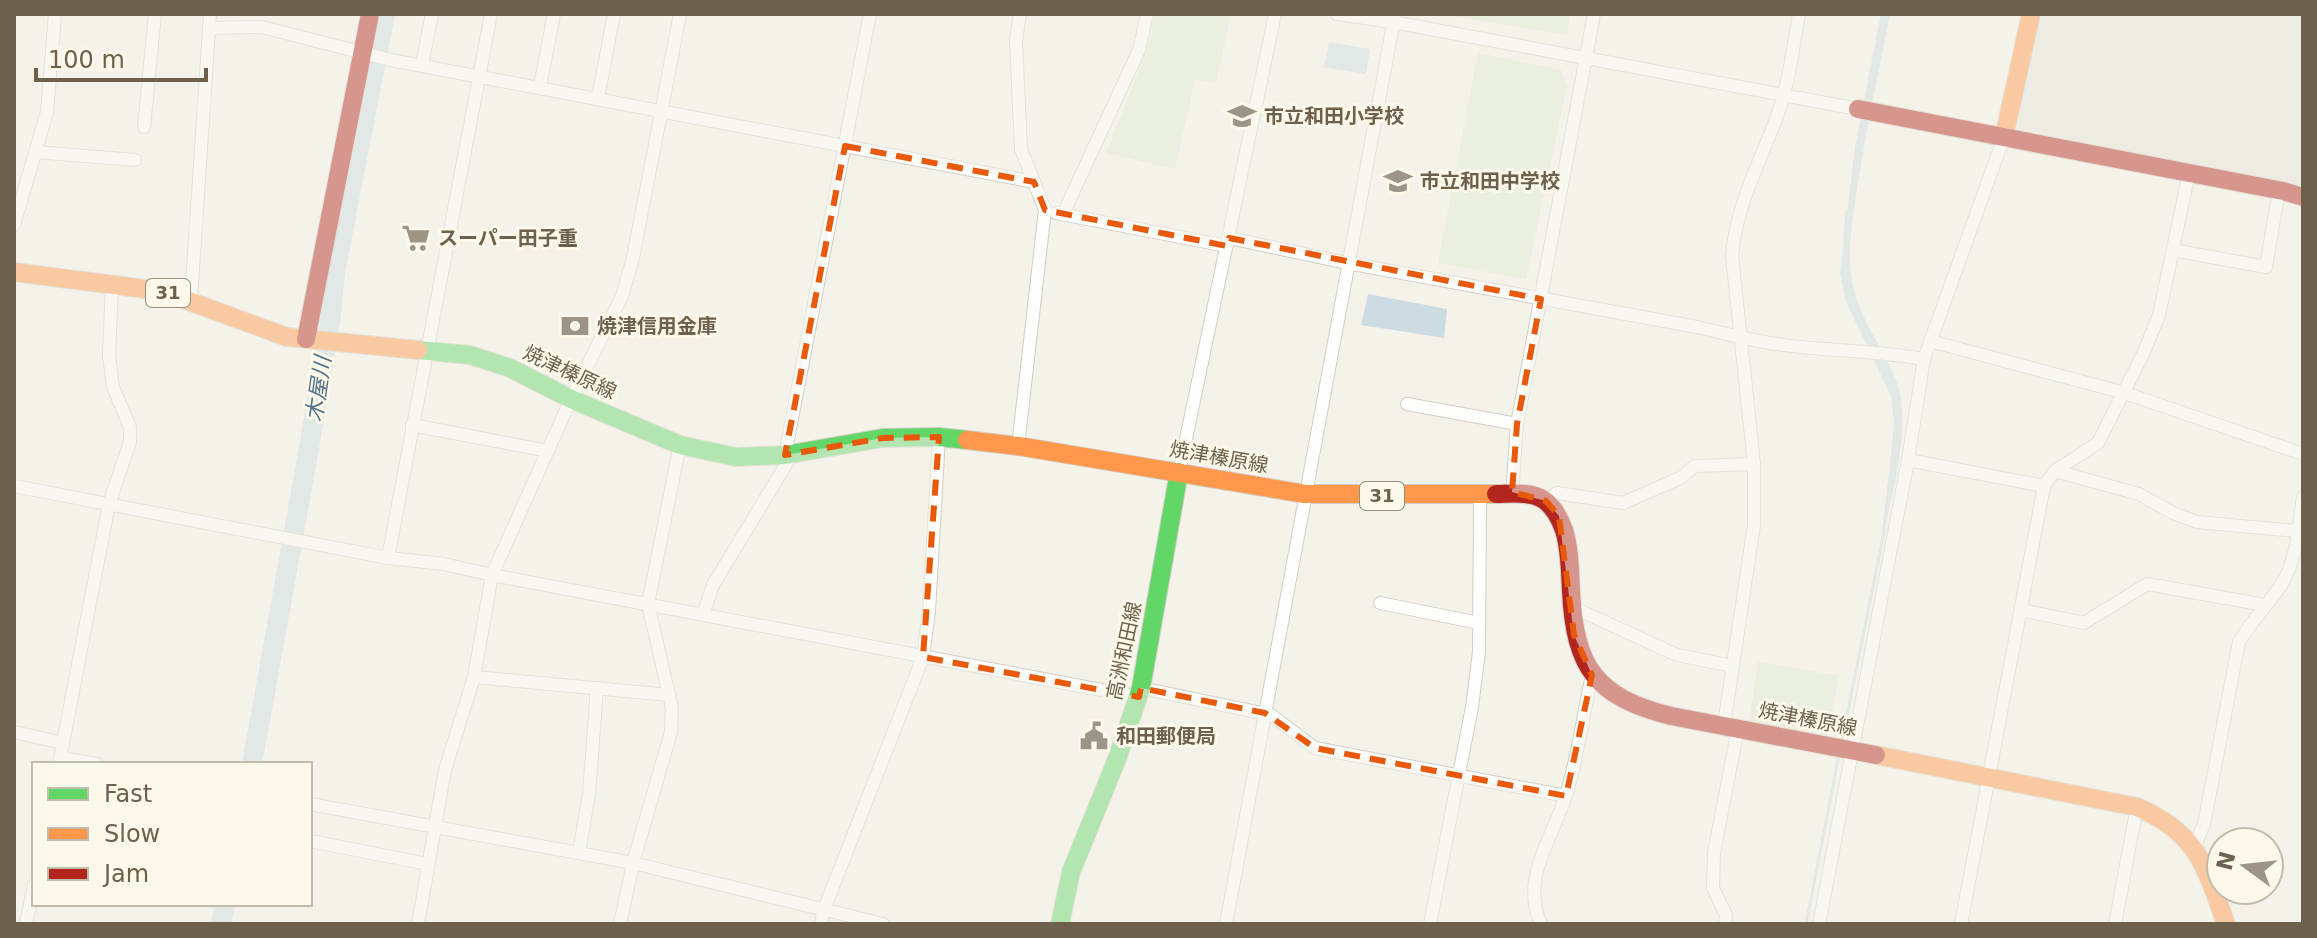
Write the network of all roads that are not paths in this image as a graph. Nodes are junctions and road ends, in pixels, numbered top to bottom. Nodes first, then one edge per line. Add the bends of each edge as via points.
1 (55, 14) edge
2 (155, 14) edge
3 (370, 14) edge
4 (432, 14) edge
5 (491, 14) edge
6 (554, 14) edge
7 (614, 14) edge
8 (680, 14) edge
9 (870, 14) edge
10 (1020, 14) edge
11 (1147, 14) edge
12 (1275, 14) edge
13 (1337, 14) edge
14 (1594, 14) edge
15 (1799, 14) edge
16 (2031, 14) edge
17 (1394, 18) edge
18 (209, 21) edge
19 (367, 54) junction
20 (1586, 57) junction
21 (422, 65) junction
22 (478, 77) junction
23 (540, 86) junction
24 (1784, 95) junction
25 (598, 98) junction
26 (661, 110) junction
27 (1868, 110) joint
28 (144, 127) dead end
29 (2004, 137) junction
30 (845, 146) junction
31 (36, 152) junction
32 (135, 160) dead end
33 (2189, 173) junction
34 (1034, 182) junction
35 (2279, 190) junction
36 (2303, 197) edge
37 (1045, 210) junction
38 (1063, 214) junction
39 (14, 225) edge
40 (1228, 242) junction
41 (2173, 250) junction
42 (1347, 263) junction
43 (14, 272) edge
44 (112, 285) junction
45 (191, 299) junction
46 (1541, 299) junction
47 (1740, 337) junction
48 (311, 340) junction
49 (1930, 341) junction
50 (427, 349) junction
51 (1924, 359) junction
52 (2125, 393) junction
53 (571, 399) junction
54 (1407, 404) dead end
55 (1517, 424) junction
56 (412, 425) junction
57 (939, 437) junction
58 (680, 445) junction
59 (1018, 446) junction
60 (548, 451) junction
61 (789, 454) junction
62 (2303, 454) edge
63 (1908, 460) junction
64 (1754, 464) junction
65 (2055, 471) junction
66 (1179, 472) junction
67 (14, 486) edge
68 (2044, 486) junction
69 (1305, 494) junction
70 (1512, 494) junction
71 (1480, 495) junction
72 (2303, 497) edge
73 (1546, 501) junction
74 (109, 504) junction
75 (2297, 531) junction
76 (388, 558) junction
77 (492, 575) junction
78 (1380, 603) dead end
79 (648, 604) junction
80 (2265, 605) junction
81 (1572, 607) junction
82 (2021, 610) junction
83 (703, 615) junction
84 (1479, 623) junction
85 (923, 657) junction
86 (1733, 666) junction
87 (1592, 675) junction
88 (474, 677) junction
89 (597, 688) junction
90 (1140, 692) junction
91 (669, 695) junction
92 (1265, 713) junction
93 (1731, 726) junction
94 (14, 732) edge
95 (63, 743) junction
96 (1854, 750) junction
97 (60, 761) edge
98 (1459, 776) junction
99 (1990, 776) junction
100 (1566, 796) junction
101 (312, 804) edge
102 (2137, 807) junction
103 (435, 826) junction
104 (312, 841) edge
105 (2194, 848) junction
106 (579, 853) junction
107 (633, 863) junction
108 (428, 864) junction
109 (32, 895) edge
110 (822, 918) edge
111 (26, 924) edge
112 (418, 924) edge
113 (620, 924) edge
114 (883, 924) edge
115 (1060, 924) edge
116 (1226, 924) edge
117 (1430, 924) edge
118 (1541, 924) edge
119 (1727, 924) edge
120 (1819, 924) edge
121 (1961, 924) edge
122 (2115, 924) edge
123 (2226, 924) edge

1 - 31 street via 47,112
2 - 28 street
3 - 19 main road
4 - 21 street
5 - 22 street
6 - 23 street
7 - 25 street
8 - 26 street
9 - 30 street
10 - 34 street via 1016,41 1021,149
11 - 38 street via 1139,50
12 - 40 street
13 - 17 street
14 - 20 street
15 - 24 street
16 - 29 main road
17 - 20 street
17 - 42 street
18 - 19 street via 262,27
18 - 45 street
19 - 21 street
19 - 48 main road
20 - 24 street
20 - 46 street
21 - 22 street
22 - 23 street
22 - 50 street
23 - 25 street
24 - 27 street
24 - 47 street via 1734,231
25 - 26 street
26 - 30 street
26 - 53 street via 622,296
27 - 29 main road
29 - 33 main road
29 - 49 street
30 - 34 street
30 - 61 street
31 - 32 street
31 - 39 street
33 - 35 main road
33 - 41 street
34 - 37 street
35 - 36 main road
35 - 41 street via 2266,267
37 - 38 street
37 - 59 street
38 - 40 street
40 - 42 street
40 - 66 street
41 - 52 street via 2159,315
42 - 46 street
42 - 69 street
43 - 44 main road, 焼津榛原線 / 31
44 - 45 main road, 焼津榛原線 / 31
44 - 74 street via 109,355 130,442
45 - 48 main road, 焼津榛原線 / 31 via 267,333
46 - 47 street
46 - 55 street
47 - 51 street
47 - 64 street
48 - 50 main road, 焼津榛原線 / 31
49 - 51 street
49 - 52 street
50 - 53 main road, 焼津榛原線 / 31 via 510,368
50 - 56 street
51 - 63 street
52 - 62 street
52 - 65 street via 2098,443
53 - 58 main road, 焼津榛原線 / 31
53 - 60 street
54 - 55 street
55 - 70 street
56 - 60 street
56 - 76 street
57 - 59 main road, 焼津榛原線 / 31
57 - 61 main road, 焼津榛原線 / 31 via 883,438
57 - 85 street
58 - 61 main road, 焼津榛原線 / 31 via 736,457
58 - 79 street
59 - 66 main road, 焼津榛原線 / 31
60 - 77 street
61 - 83 street via 713,585
63 - 68 street
63 - 96 street
64 - 73 street via 1695,466 1623,503 1557,493
64 - 86 street via 1754,525
65 - 68 street
65 - 75 street via 2139,494 2197,522
66 - 69 main road, 焼津榛原線 / 31
66 - 90 main road, 高洲和田線
67 - 74 street
68 - 82 street
69 - 71 main road, 焼津榛原線 / 31
69 - 92 street
70 - 71 main road, 焼津榛原線 / 31
70 - 73 main road, 焼津榛原線 / 31
71 - 84 street
72 - 75 street
73 - 81 main road, 焼津榛原線 via 1559,516 1567,546
74 - 76 street
74 - 95 street
75 - 80 street via 2289,568
76 - 77 street
77 - 79 street
77 - 88 street
78 - 84 street
79 - 83 street
79 - 91 street
80 - 82 street via 2147,584 2084,623
80 - 105 street via 2239,642 2204,824
81 - 86 street via 1677,655
81 - 87 main road, 焼津榛原線 via 1574,635
82 - 99 street
83 - 85 street
84 - 98 street
85 - 90 street
85 - 110 street
86 - 93 street
87 - 93 main road, 焼津榛原線 via 1638,708 1659,716
87 - 100 street
88 - 89 street
88 - 103 street via 445,770
89 - 91 street
89 - 106 street
90 - 92 street
90 - 115 main road, 高洲和田線 via 1071,872
91 - 107 street via 671,732
92 - 98 street via 1315,748
92 - 116 street
93 - 96 main road, 焼津榛原線
93 - 119 street via 1713,888
94 - 95 street
95 - 97 street
96 - 99 main road, 焼津榛原線
96 - 120 street
98 - 100 street
98 - 117 street
99 - 102 main road, 焼津榛原線
99 - 121 street
100 - 118 street via 1536,874 1533,894
101 - 103 street
102 - 105 main road, 焼津榛原線 via 2167,821
102 - 122 street
103 - 106 street
103 - 108 street
104 - 108 street
105 - 123 main road, 焼津榛原線
106 - 107 street
107 - 110 street
107 - 113 street
108 - 112 street
109 - 111 street
110 - 114 street

